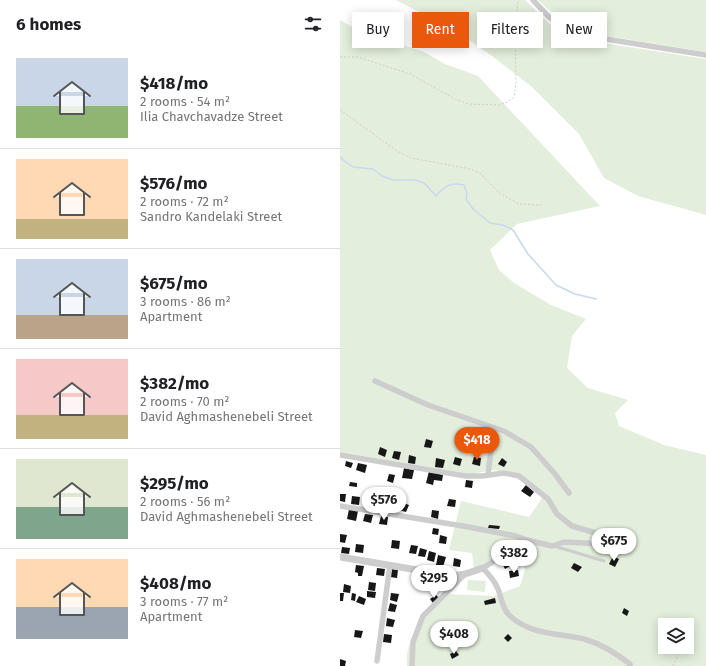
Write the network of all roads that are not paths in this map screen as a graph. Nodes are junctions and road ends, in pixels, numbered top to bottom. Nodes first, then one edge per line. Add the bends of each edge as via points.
1 (533, 0) edge
2 (706, 55) edge
3 (375, 382) dead end
4 (494, 428) junction
5 (340, 455) edge
6 (488, 474) junction
7 (569, 493) dead end
8 (340, 506) edge
9 (527, 540) junction
10 (552, 546) junction
11 (340, 558) edge
12 (604, 561) dead end
13 (390, 565) junction
14 (483, 568) junction
15 (465, 574) junction
16 (377, 661) dead end
17 (631, 665) edge
18 (412, 666) edge

1 - 2 street via 556,21 593,37
3 - 4 street via 428,405
4 - 6 street
4 - 7 street via 531,447
5 - 6 street via 466,476
6 - 10 street via 504,473 519,476 548,499 557,514 572,526 596,533 606,538 607,542 564,542
8 - 9 street via 463,526
9 - 10 street
9 - 14 street
10 - 12 lane
11 - 13 street
13 - 15 street via 453,576
13 - 16 street
14 - 15 street
14 - 17 street via 497,586 508,614 522,626 585,640 610,649
15 - 18 street via 423,616 413,642

